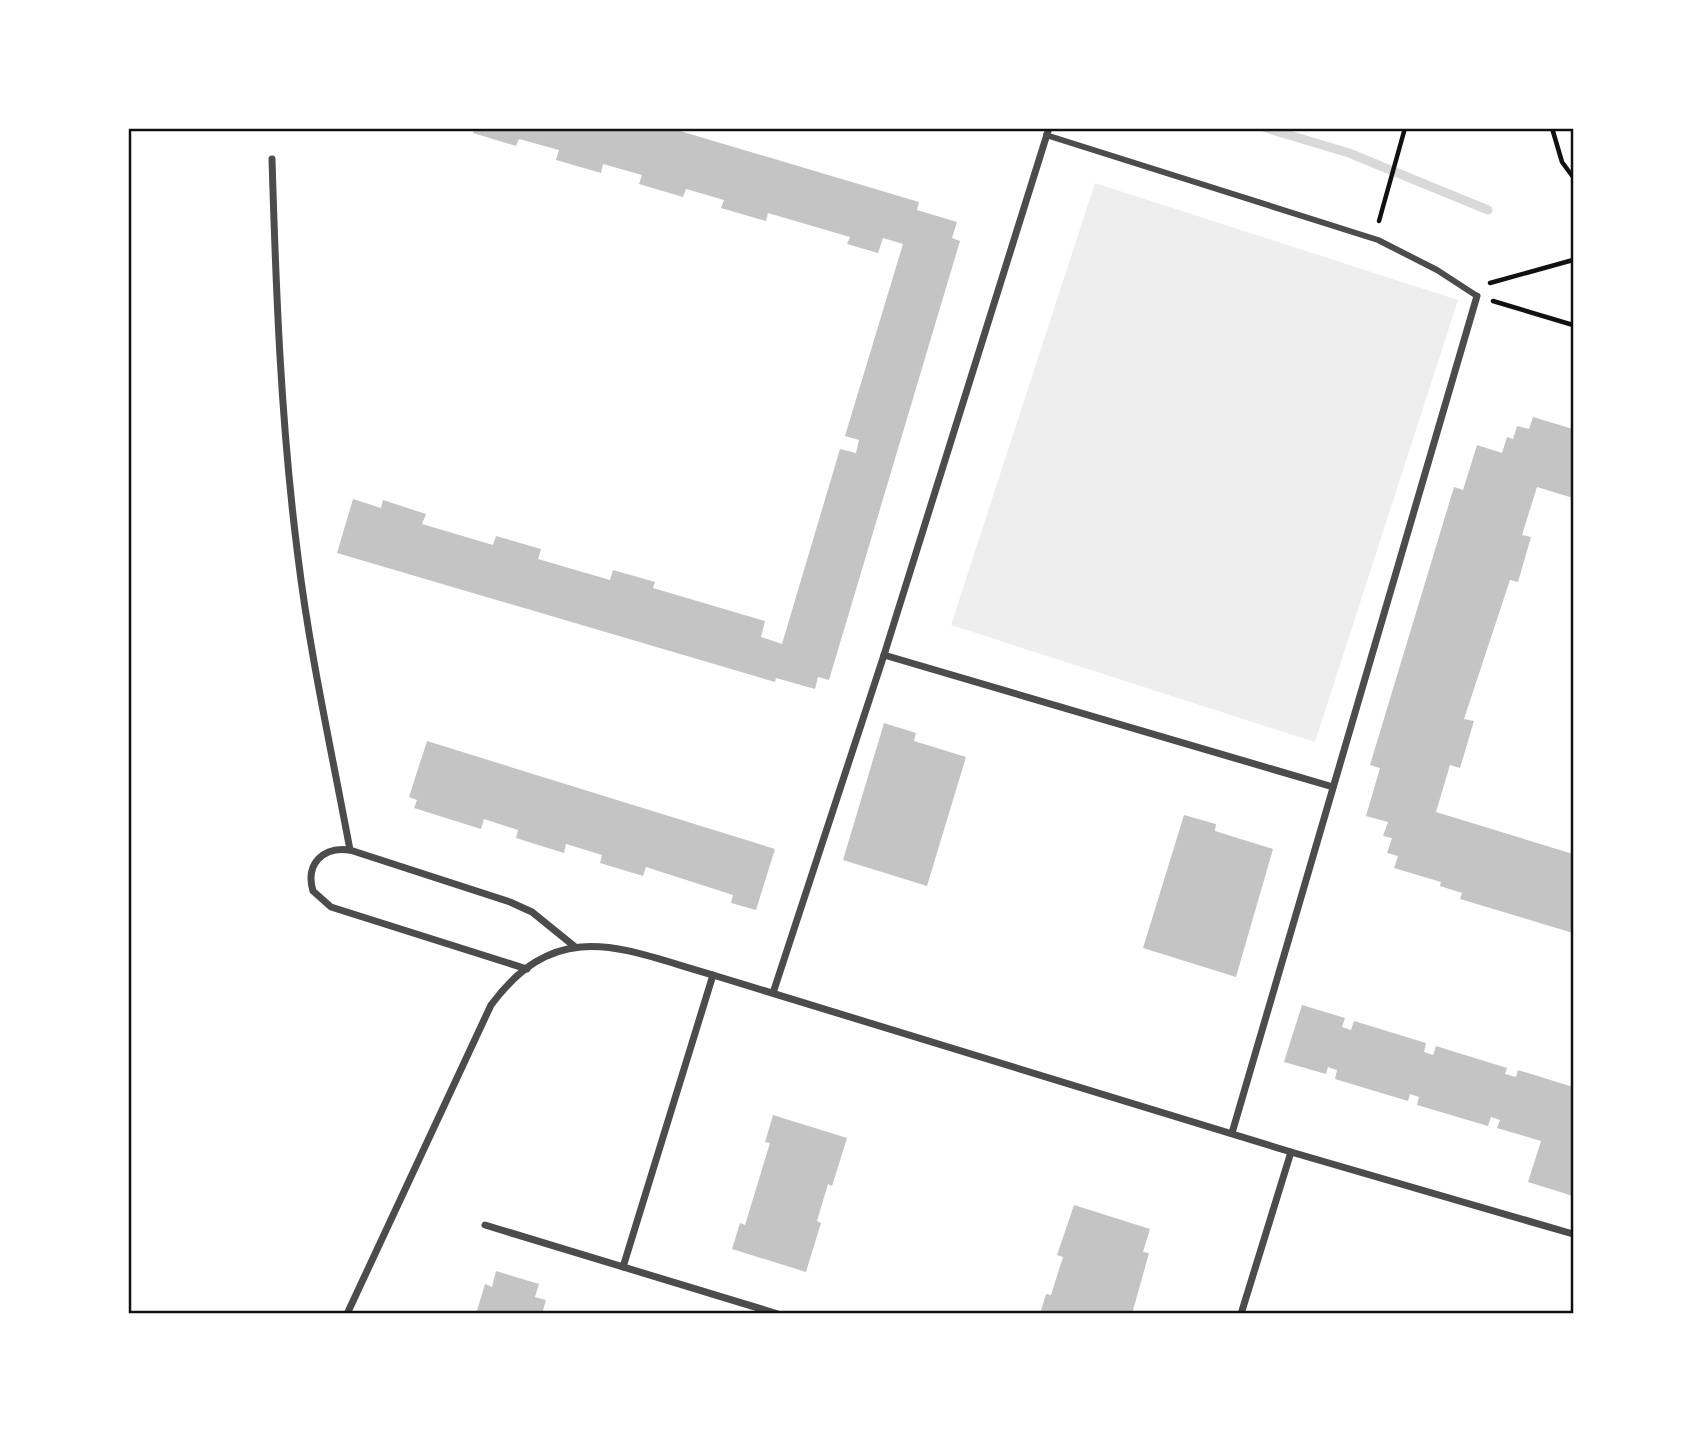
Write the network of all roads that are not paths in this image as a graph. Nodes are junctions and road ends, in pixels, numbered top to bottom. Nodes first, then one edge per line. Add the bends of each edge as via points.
1 (1048, 131) edge
2 (272, 159) dead end
3 (1477, 296) joint
4 (884, 655) junction
5 (1333, 787) junction
6 (349, 850) junction
7 (574, 946) junction
8 (527, 969) junction
9 (713, 975) junction
10 (773, 993) junction
11 (1232, 1133) junction
12 (1291, 1152) junction
13 (485, 1225) dead end
14 (1573, 1234) edge
15 (623, 1267) junction
16 (347, 1314) edge
17 (778, 1314) edge
18 (1241, 1314) edge

1 - 3 street via 1374,239
1 - 4 street
2 - 6 street via 280,358 293,521
3 - 5 street
4 - 5 street
4 - 10 street
5 - 11 street
6 - 7 street via 510,902 532,912
6 - 8 street via 326,852 314,863 311,883 323,903
7 - 8 street
7 - 9 street via 620,948
8 - 16 street via 508,983 491,1005
9 - 10 street
9 - 15 street
10 - 11 street
11 - 12 street
12 - 14 street
12 - 18 street
13 - 15 street
15 - 17 street

